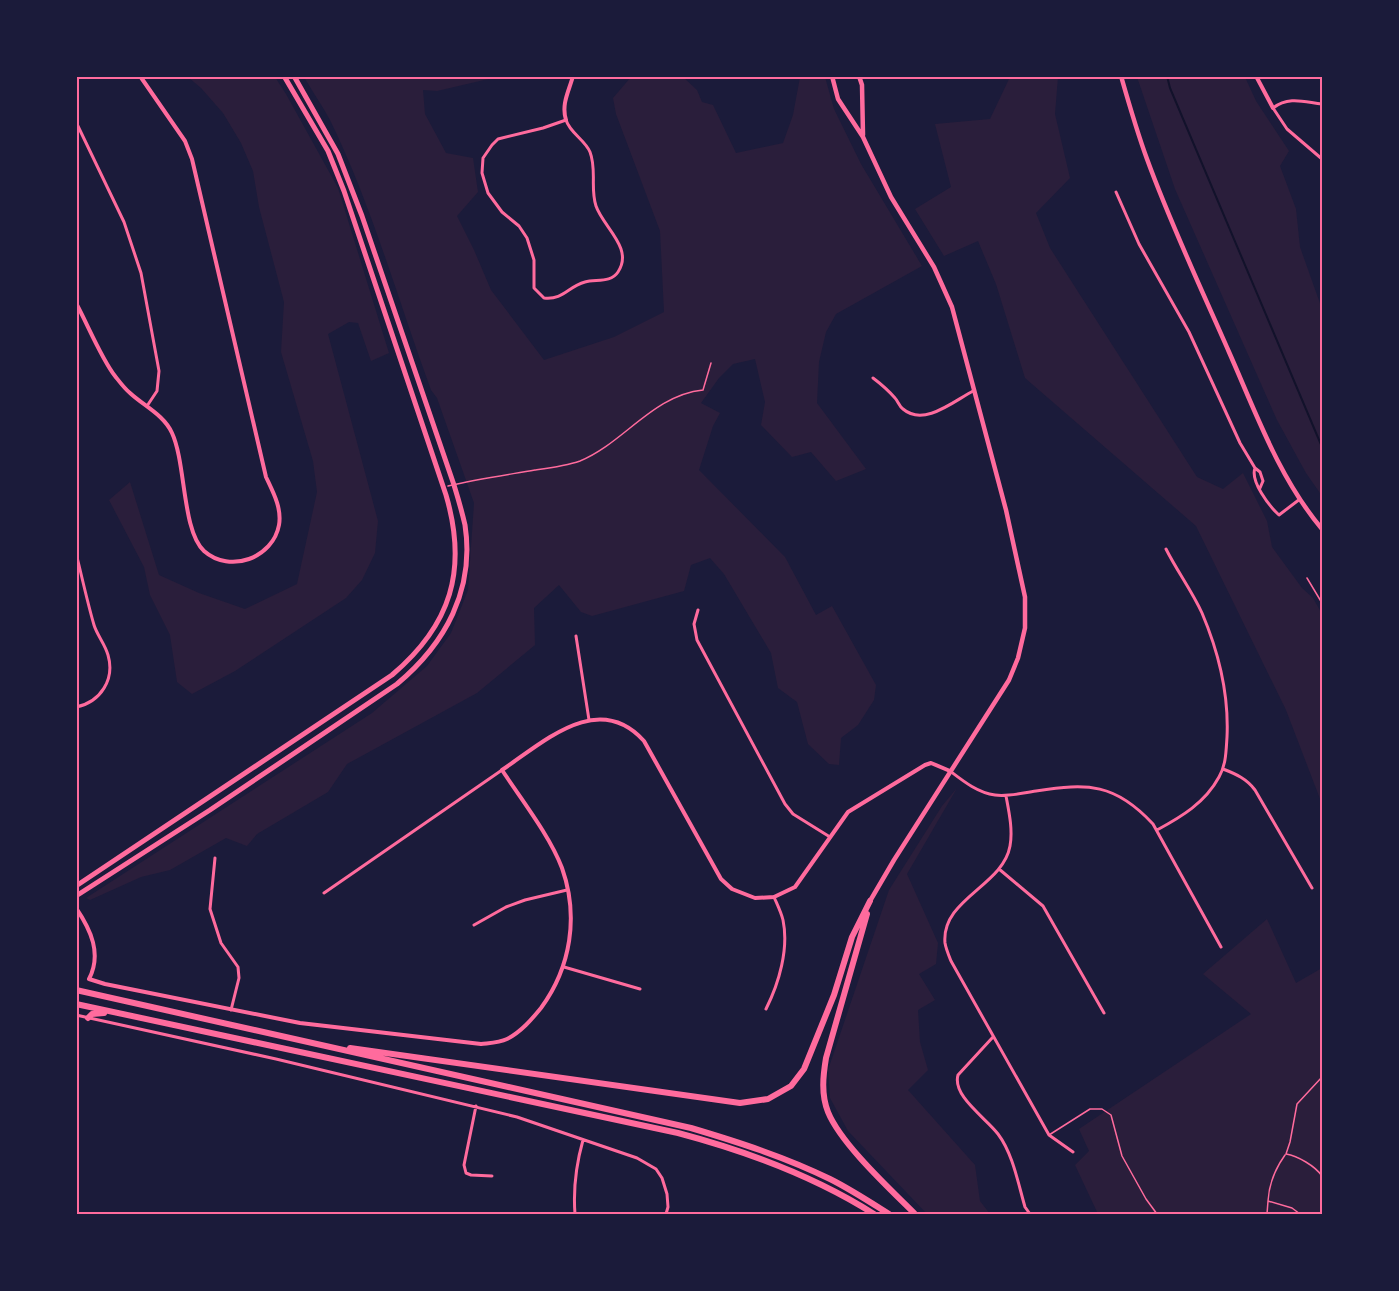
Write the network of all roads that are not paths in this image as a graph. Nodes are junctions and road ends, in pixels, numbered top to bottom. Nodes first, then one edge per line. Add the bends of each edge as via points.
1 (140, 76) edge
2 (284, 76) edge
3 (294, 76) edge
4 (573, 76) edge
5 (832, 76) edge
6 (859, 76) edge
7 (1121, 76) edge
8 (1256, 76) edge
9 (1323, 104) edge
10 (1273, 108) junction
11 (566, 120) junction
12 (76, 122) edge
13 (863, 137) junction
14 (1323, 159) edge
15 (1116, 192) dead end
16 (76, 303) edge
17 (711, 363) dead end
18 (873, 378) dead end
19 (975, 390) junction
20 (147, 406) junction
21 (1255, 468) junction
22 (451, 486) junction
23 (1260, 488) junction
24 (1300, 499) junction
25 (1323, 529) edge
26 (1166, 549) dead end
27 (76, 552) edge
28 (1307, 578) dead end
29 (1323, 603) edge
30 (698, 610) dead end
31 (576, 636) dead end
32 (76, 707) edge
33 (589, 720) junction
34 (1223, 769) junction
35 (502, 770) junction
36 (950, 771) junction
37 (1006, 796) junction
38 (1157, 830) junction
39 (830, 837) junction
40 (215, 858) dead end
41 (999, 869) junction
42 (76, 886) edge
43 (1312, 888) dead end
44 (567, 890) junction
45 (324, 893) dead end
46 (76, 896) edge
47 (774, 897) junction
48 (870, 902) junction
49 (76, 909) edge
50 (474, 925) dead end
51 (1221, 947) dead end
52 (564, 968) junction
53 (640, 989) dead end
54 (76, 990) edge
55 (76, 1004) edge
56 (766, 1009) dead end
57 (231, 1010) junction
58 (1104, 1013) dead end
59 (76, 1015) edge
60 (122, 1015) junction
61 (88, 1017) junction
62 (993, 1037) junction
63 (306, 1042) junction
64 (1323, 1077) edge
65 (476, 1106) junction
66 (1048, 1135) junction
67 (583, 1140) junction
68 (1073, 1152) dead end
69 (1286, 1154) junction
70 (492, 1176) dead end
71 (1323, 1176) edge
72 (1268, 1201) junction
73 (575, 1215) edge
74 (666, 1215) edge
75 (874, 1215) edge
76 (889, 1215) edge
77 (915, 1215) edge
78 (1030, 1215) edge
79 (1157, 1215) edge
80 (1267, 1215) edge
81 (1300, 1215) edge

1 - 20 street via 185,141 192,159 266,477 280,512 279,526 265,551 251,559 229,562 204,550 193,536 172,432
2 - 42 main road via 328,151 344,190 446,495 456,543 449,598 430,636 392,675
3 - 22 main road via 338,154 362,216
4 - 11 street via 566,96
5 - 13 main road via 838,99
6 - 13 main road
7 - 24 main road via 1163,202 1269,442
8 - 10 street
9 - 10 street via 1290,100
10 - 14 street via 1287,129
11 - 11 street via 589,149 595,166 596,206 621,246 623,259 619,272 611,279 584,282 556,299 544,298 534,288 534,260 527,237 488,193 482,173 483,158 492,145 507,135
12 - 20 street via 124,222 141,273 159,371 157,391
13 - 19 main road via 891,197 946,290
15 - 21 street
16 - 20 street via 113,373
17 - 22 lane via 703,390 674,398 638,420 607,446 578,461
18 - 19 street via 904,410 924,416
19 - 36 main road via 1025,597 1025,628 1009,680
21 - 23 street via 1253,474
21 - 23 street via 1263,482
22 - 46 main road via 465,526 465,578 449,626 426,657 397,684
23 - 24 street via 1267,504 1279,515
24 - 25 main road
26 - 34 street via 1201,612 1227,693
27 - 32 street via 94,627 108,654 111,671 104,690
28 - 29 lane
30 - 39 street via 694,624 697,640 785,804
31 - 33 street
33 - 35 street via 570,725
33 - 47 street via 622,723 644,741 721,879 743,895
34 - 38 street via 1206,795 1186,814
34 - 43 street via 1256,790
35 - 44 street via 552,847
35 - 45 street
36 - 37 street via 984,792
36 - 39 street via 930,763 925,765 852,807
36 - 48 main road
37 - 38 street via 1069,786 1098,788 1124,798
37 - 41 street via 1010,847
38 - 51 street
39 - 47 street via 795,887
40 - 57 street via 210,909 221,943 238,968
41 - 58 street via 1043,906
41 - 62 street via 950,917 945,944
44 - 50 street via 506,907
44 - 52 street via 569,945
47 - 56 street via 783,919 783,952
48 - 63 highway via 852,937 804,1069 791,1086 768,1099 740,1103
48 - 77 highway via 826,1058 824,1094 836,1125
49 - 57 street via 94,946 89,979
52 - 53 street
52 - 57 street via 534,1017 509,1038 481,1044 300,1023
54 - 63 highway
55 - 60 highway
59 - 61 street
60 - 61 highway via 99,1012
60 - 75 highway via 710,1142 788,1170
61 - 65 street
62 - 66 street
62 - 78 street via 958,1075 956,1083 959,1092 1008,1150
63 - 76 highway via 691,1128 793,1162 831,1179
64 - 69 lane via 1297,1104
65 - 67 street
65 - 70 street via 464,1166 471,1175
66 - 68 street
66 - 79 lane via 1090,1109 1102,1109 1111,1115 1122,1156
67 - 73 street via 575,1168
67 - 74 street via 637,1158 656,1169 667,1194
69 - 71 lane via 1316,1168
69 - 72 lane via 1270,1185
72 - 80 lane
72 - 81 lane via 1292,1208

